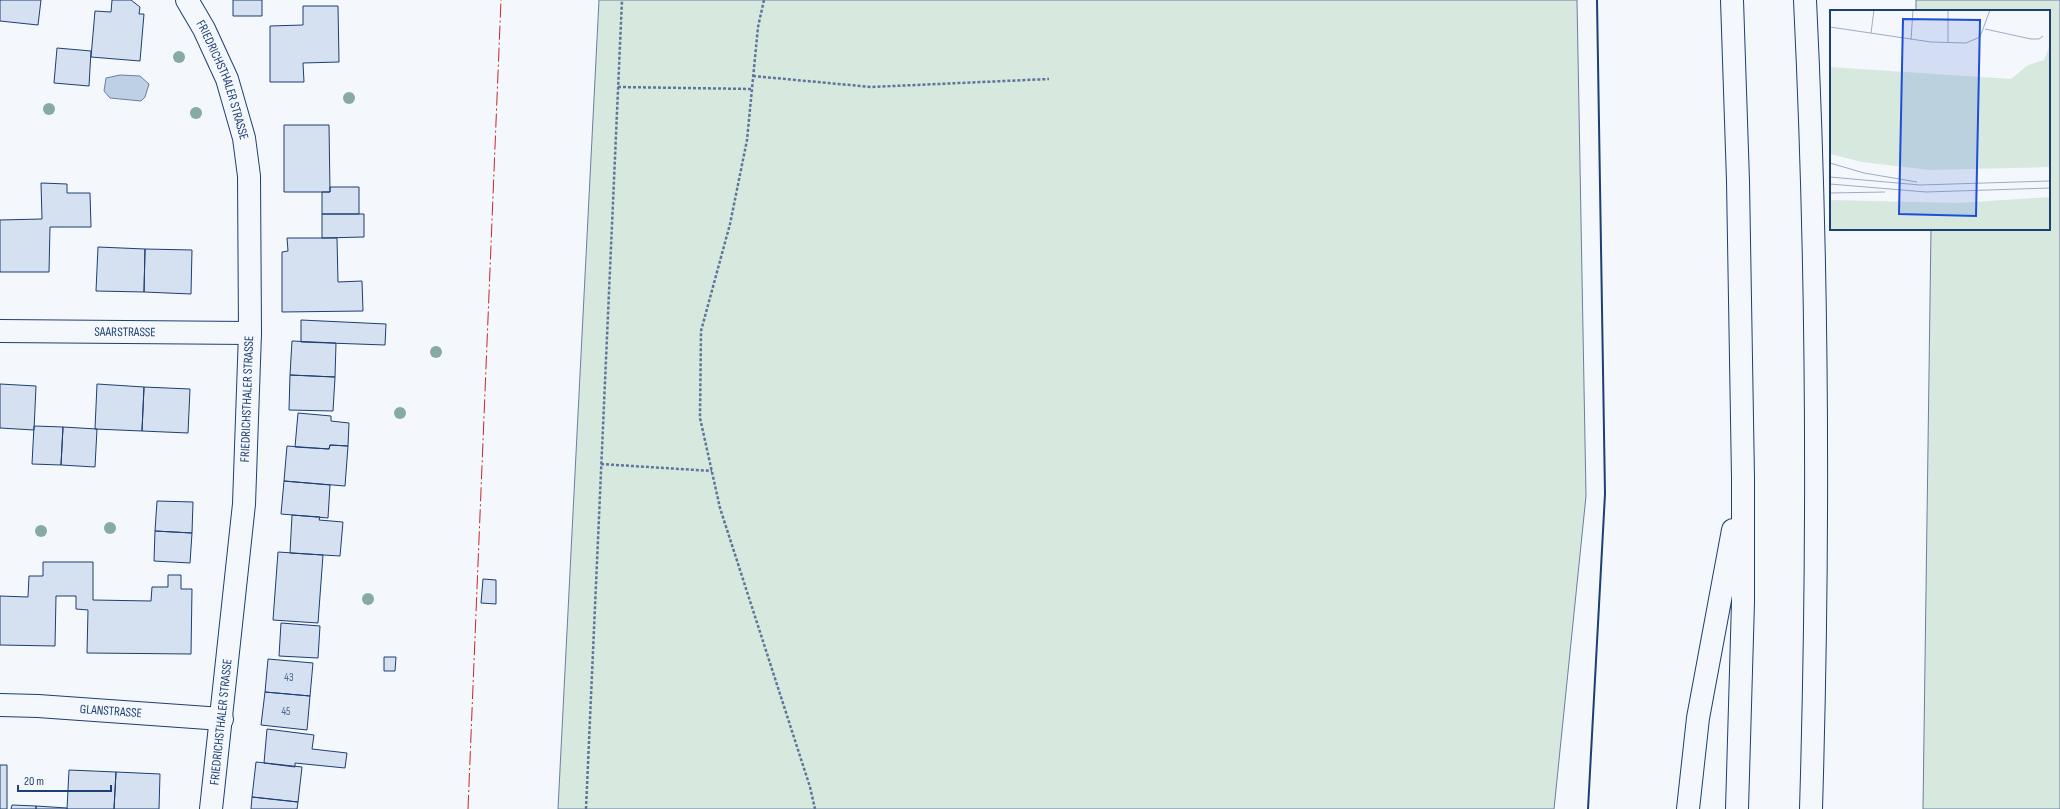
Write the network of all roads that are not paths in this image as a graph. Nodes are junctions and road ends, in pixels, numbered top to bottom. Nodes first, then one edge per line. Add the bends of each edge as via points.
1 (187, 0) edge
2 (1732, 0) edge
3 (1805, 0) edge
4 (0, 332) edge
5 (250, 333) junction
6 (1743, 478) junction
7 (0, 705) edge
8 (222, 719) junction
9 (211, 809) edge
10 (1688, 809) edge
11 (1737, 809) edge
12 (1811, 809) edge

1 - 5 main road, FRIEDRICHSTHALER STRASSE via 227,79 244,138 249,176
2 - 6 main road
3 - 12 main road via 1810,106 1816,418
4 - 5 main road, SAARSTRASSE
5 - 8 main road, FRIEDRICHSTHALER STRASSE via 244,504
6 - 10 main road via 1698,718
6 - 11 main road via 1743,602
7 - 8 main road, GLANSTRASSE
8 - 9 main road, FRIEDRICHSTHALER STRASSE

